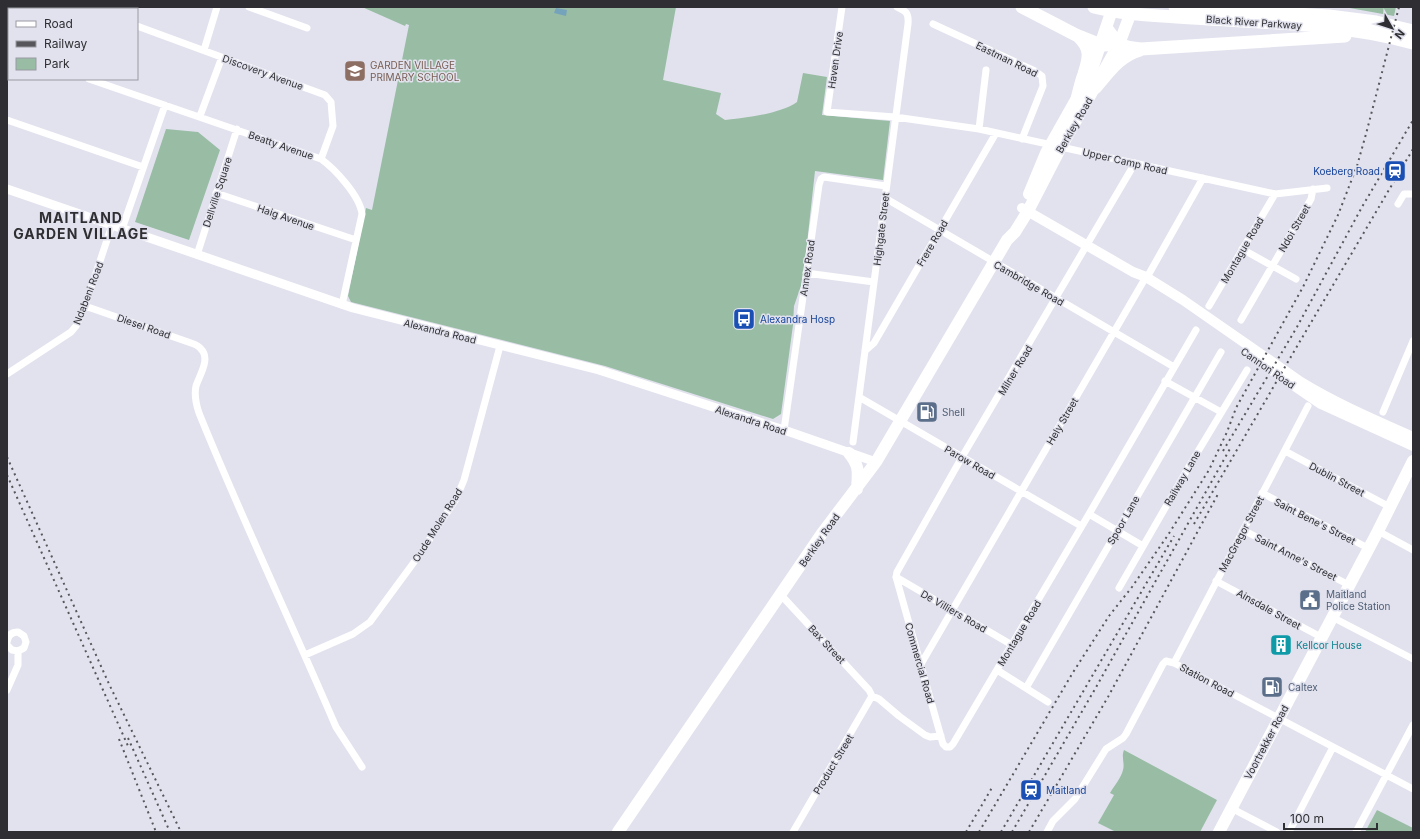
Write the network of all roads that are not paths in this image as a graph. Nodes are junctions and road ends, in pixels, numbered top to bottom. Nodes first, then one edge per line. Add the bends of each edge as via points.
1 (217, 7) edge
2 (249, 7) edge
3 (842, 7) edge
4 (897, 7) edge
5 (1022, 7) edge
6 (1095, 7) edge
7 (1113, 7) edge
8 (1133, 7) edge
9 (1176, 7) edge
10 (1323, 7) edge
11 (933, 24) dead end
12 (138, 26) edge
13 (307, 28) dead end
14 (1106, 29) junction
15 (1380, 31) junction
16 (1413, 31) edge
17 (1076, 35) junction
18 (1413, 43) edge
19 (1119, 44) junction
20 (1101, 45) junction
21 (1141, 49) junction
22 (1413, 49) edge
23 (204, 50) junction
24 (222, 57) junction
25 (986, 70) dead end
26 (92, 80) edge
27 (1095, 88) junction
28 (1077, 99) junction
29 (165, 105) junction
30 (827, 112) joint
31 (200, 116) junction
32 (895, 117) junction
33 (7, 120) edge
34 (237, 129) junction
35 (980, 129) junction
36 (996, 133) junction
37 (1022, 139) junction
38 (1056, 146) junction
39 (321, 159) junction
40 (1135, 163) junction
41 (143, 167) junction
42 (1203, 178) junction
43 (886, 186) junction
44 (1313, 188) junction
45 (1327, 188) dead end
46 (7, 189) edge
47 (216, 193) junction
48 (1275, 194) junction
49 (1413, 194) edge
50 (885, 198) junction
51 (1398, 204) dead end
52 (1025, 209) junction
53 (112, 226) junction
54 (122, 229) junction
55 (940, 230) junction
56 (356, 240) junction
57 (1087, 245) junction
58 (1242, 249) junction
59 (197, 255) junction
60 (994, 262) junction
61 (1272, 266) junction
62 (806, 273) junction
63 (1144, 279) junction
64 (1296, 279) dead end
65 (874, 282) junction
66 (1057, 298) junction
67 (342, 304) junction
68 (85, 306) junction
69 (1210, 306) dead end
70 (1241, 320) dead end
71 (1196, 330) dead end
72 (1114, 332) junction
73 (1413, 340) edge
74 (500, 346) junction
75 (865, 351) junction
76 (1221, 352) dead end
77 (1174, 367) junction
78 (1247, 370) dead end
79 (7, 374) edge
80 (1165, 381) junction
81 (859, 397) junction
82 (1194, 398) junction
83 (1308, 406) dead end
84 (1221, 412) junction
85 (1383, 412) dead end
86 (901, 422) junction
87 (784, 430) junction
88 (1400, 436) junction
89 (1413, 438) edge
90 (1413, 446) edge
91 (851, 447) junction
92 (1285, 451) junction
93 (962, 457) junction
94 (1413, 461) edge
95 (876, 462) junction
96 (857, 489) junction
97 (1021, 491) junction
98 (1262, 493) junction
99 (1390, 507) junction
100 (1089, 514) junction
101 (1081, 526) junction
102 (1117, 530) junction
103 (1243, 530) junction
104 (1378, 532) junction
105 (1143, 546) junction
106 (1368, 548) junction
107 (1413, 550) edge
108 (896, 577) junction
109 (1216, 581) junction
110 (1349, 585) junction
111 (1119, 588) dead end
112 (781, 595) junction
113 (952, 609) junction
114 (1332, 617) junction
115 (1321, 638) junction
116 (7, 642) edge
117 (1012, 645) junction
118 (18, 651) junction
119 (305, 655) junction
120 (1413, 659) edge
121 (1174, 663) junction
122 (921, 664) junction
123 (997, 670) junction
124 (1026, 688) junction
125 (7, 690) edge
126 (872, 696) junction
127 (1048, 702) dead end
128 (1278, 718) junction
129 (1413, 725) edge
130 (941, 736) junction
131 (946, 747) joint
132 (1333, 747) junction
133 (362, 767) dead end
134 (1386, 775) junction
135 (1413, 789) edge
136 (1231, 808) junction
137 (618, 832) edge
138 (793, 832) edge
139 (1047, 832) edge
140 (1219, 832) edge
141 (1277, 832) edge
142 (1289, 832) edge
143 (1356, 832) edge

1 - 23 street
2 - 13 street
3 - 30 street, Haven Drive
4 - 32 street, Highgate Street via 908,15
5 - 17 highway
6 - 15 highway, Black River Parkway via 1147,15
7 - 14 main road, Berkley Road
8 - 19 main road, Berkley Road
9 - 15 highway, Black River Parkway via 1307,14
10 - 15 highway via 1356,14
11 - 37 street, Eastman Road via 1042,76 1043,86
12 - 23 street, Discovery Avenue
14 - 19 highway
14 - 20 main road, Berkley Road
15 - 16 highway, Black River Parkway
15 - 18 highway, Black River Parkway
15 - 21 highway
15 - 22 highway
17 - 20 highway
17 - 28 highway via 1083,41 1089,55
19 - 20 highway
19 - 21 highway
19 - 27 main road, Berkley Road
20 - 28 main road, Berkley Road via 1092,71
21 - 27 highway via 1129,53 1117,62
23 - 24 street, Discovery Avenue
24 - 31 street
24 - 39 street, Discovery Avenue via 329,98 333,126
25 - 35 street
26 - 29 street, Beatty Avenue
27 - 38 main road, Berkley Road
28 - 38 main road, Berkley Road
29 - 31 street, Beatty Avenue
29 - 41 street
30 - 32 street, Upper Camp Road
31 - 34 street, Beatty Avenue
32 - 35 street, Upper Camp Road
32 - 43 street, Highgate Street
33 - 41 street
34 - 39 street, Beatty Avenue
34 - 47 street, Dellville Square
35 - 36 street, Upper Camp Road
36 - 37 street, Upper Camp Road
36 - 55 street, Frere Road
37 - 38 street, Upper Camp Road
38 - 40 street, Upper Camp Road
38 - 52 main road, Berkley Road via 1041,163
39 - 56 street, Beatty Avenue via 336,171 361,208
40 - 42 street, Upper Camp Road
40 - 57 street, Milner Road
41 - 54 street
42 - 48 street, Upper Camp Road
42 - 63 street, Hely Street
43 - 50 street, Highgate Street
43 - 62 street, Annex Road via 824,177 821,179
44 - 45 street, Upper Camp Road
44 - 48 street, Upper Camp Road
44 - 61 street, Ndoi Street via 1311,199
46 - 53 street, Alexandra Road
47 - 56 street, Haig Avenue
47 - 59 street, Dellville Square
48 - 58 street, Montague Road
49 - 51 street via 1404,194
50 - 55 street, Cambridge Road
50 - 65 street, Highgate Street
52 - 57 main road, Cannon Road
52 - 60 main road, Berkley Road via 1010,229 1007,240
53 - 54 street, Alexandra Road
53 - 68 street, Ndabeni Road
54 - 59 street, Alexandra Road
55 - 60 street, Cambridge Road
55 - 75 street, Frere Road via 874,342
56 - 67 street, Beatty Avenue
57 - 63 main road, Cannon Road
57 - 66 street, Milner Road
58 - 61 street
58 - 69 street, Montague Road
59 - 67 street, Alexandra Road
60 - 66 street, Cambridge Road
60 - 86 main road, Berkley Road
61 - 64 street
61 - 70 street, Ndoi Street
62 - 65 street
62 - 87 street, Annex Road
63 - 72 street, Hely Street
63 - 88 main road, Cannon Road via 1317,392
65 - 75 street, Highgate Street
66 - 72 street, Cambridge Road
66 - 93 street, Milner Road
67 - 74 street, Alexandra Road
68 - 79 street, Ndabeni Road via 71,332
68 - 119 street, Diesel Road via 191,342 202,349 204,362 196,386 197,408
71 - 77 street, Montague Road
72 - 77 street, Cambridge Road
72 - 97 street, Hely Street
73 - 85 street
74 - 87 street, Alexandra Road via 599,370
74 - 119 street, Oude Molen Road via 464,480 456,499 420,554 370,622 354,634
75 - 81 street, Highgate Street
76 - 82 street, Spoor Lane
77 - 80 street, Montague Road
78 - 84 street, Railway Lane
80 - 82 street
80 - 100 street, Montague Road
81 - 86 street, Parow Road
81 - 91 street, Highgate Street
82 - 84 street
82 - 102 street, Spoor Lane
83 - 92 street, MacGregor Street
84 - 105 street, Railway Lane
86 - 93 street, Parow Road
86 - 95 main road, Berkley Road
87 - 91 street, Alexandra Road
88 - 89 main road, Cannon Road
88 - 90 main road, Cannon Road
91 - 95 street, Alexandra Road
91 - 96 main road via 858,466
92 - 98 street, MacGregor Street
92 - 99 street, Dublin Street
93 - 97 street, Parow Road
93 - 108 street, Milner Road via 896,572
94 - 99 main road, Voortrekker Road
95 - 96 main road, Berkley Road
96 - 112 main road, Berkley Road via 823,532
97 - 101 street, Parow Road
97 - 113 street, Hely Street
98 - 103 street, MacGregor Street
98 - 106 street, Saint Bene's Street
99 - 104 main road, Voortrekker Road
100 - 101 street, Montague Road
100 - 102 street
101 - 117 street, Montague Road
102 - 105 street
102 - 124 street, Spoor Lane
103 - 109 street, MacGregor Street
103 - 110 street, Saint Anne's Street
104 - 106 main road, Voortrekker Road
104 - 107 street
105 - 111 street, Railway Lane
106 - 110 main road, Voortrekker Road
108 - 113 street, De Villiers Road
108 - 122 street, Commercial Road
109 - 115 street, Ainsdale Street
109 - 121 street, MacGregor Street
110 - 114 main road, Voortrekker Road
112 - 126 street, Bax Street
112 - 137 main road, Berkley Road
113 - 117 street, De Villiers Road
113 - 122 street, Hely Street
114 - 115 main road, Voortrekker Road
114 - 120 street
115 - 128 main road, Voortrekker Road
116 - 118 street via 9,648
116 - 118 street via 9,636 15,632 24,636 26,645
117 - 123 street, Montague Road
118 - 125 street via 18,665
119 - 133 street via 336,727
121 - 128 street, Station Road
121 - 139 street, Station Road via 1163,663 1126,734 1106,749 1073,802 1053,820
122 - 130 street, Commercial Road
123 - 124 street
123 - 131 street, Montague Road via 953,744
124 - 127 street
126 - 130 street, Bax Street via 880,699 925,735
126 - 138 street, Product Street
128 - 132 street, Station Road
128 - 136 main road, Voortrekker Road
129 - 134 street
130 - 131 street, Commercial Road
132 - 134 street, Station Road
132 - 142 street
134 - 135 street, Station Road
134 - 143 street
136 - 140 main road, Voortrekker Road
136 - 141 street

